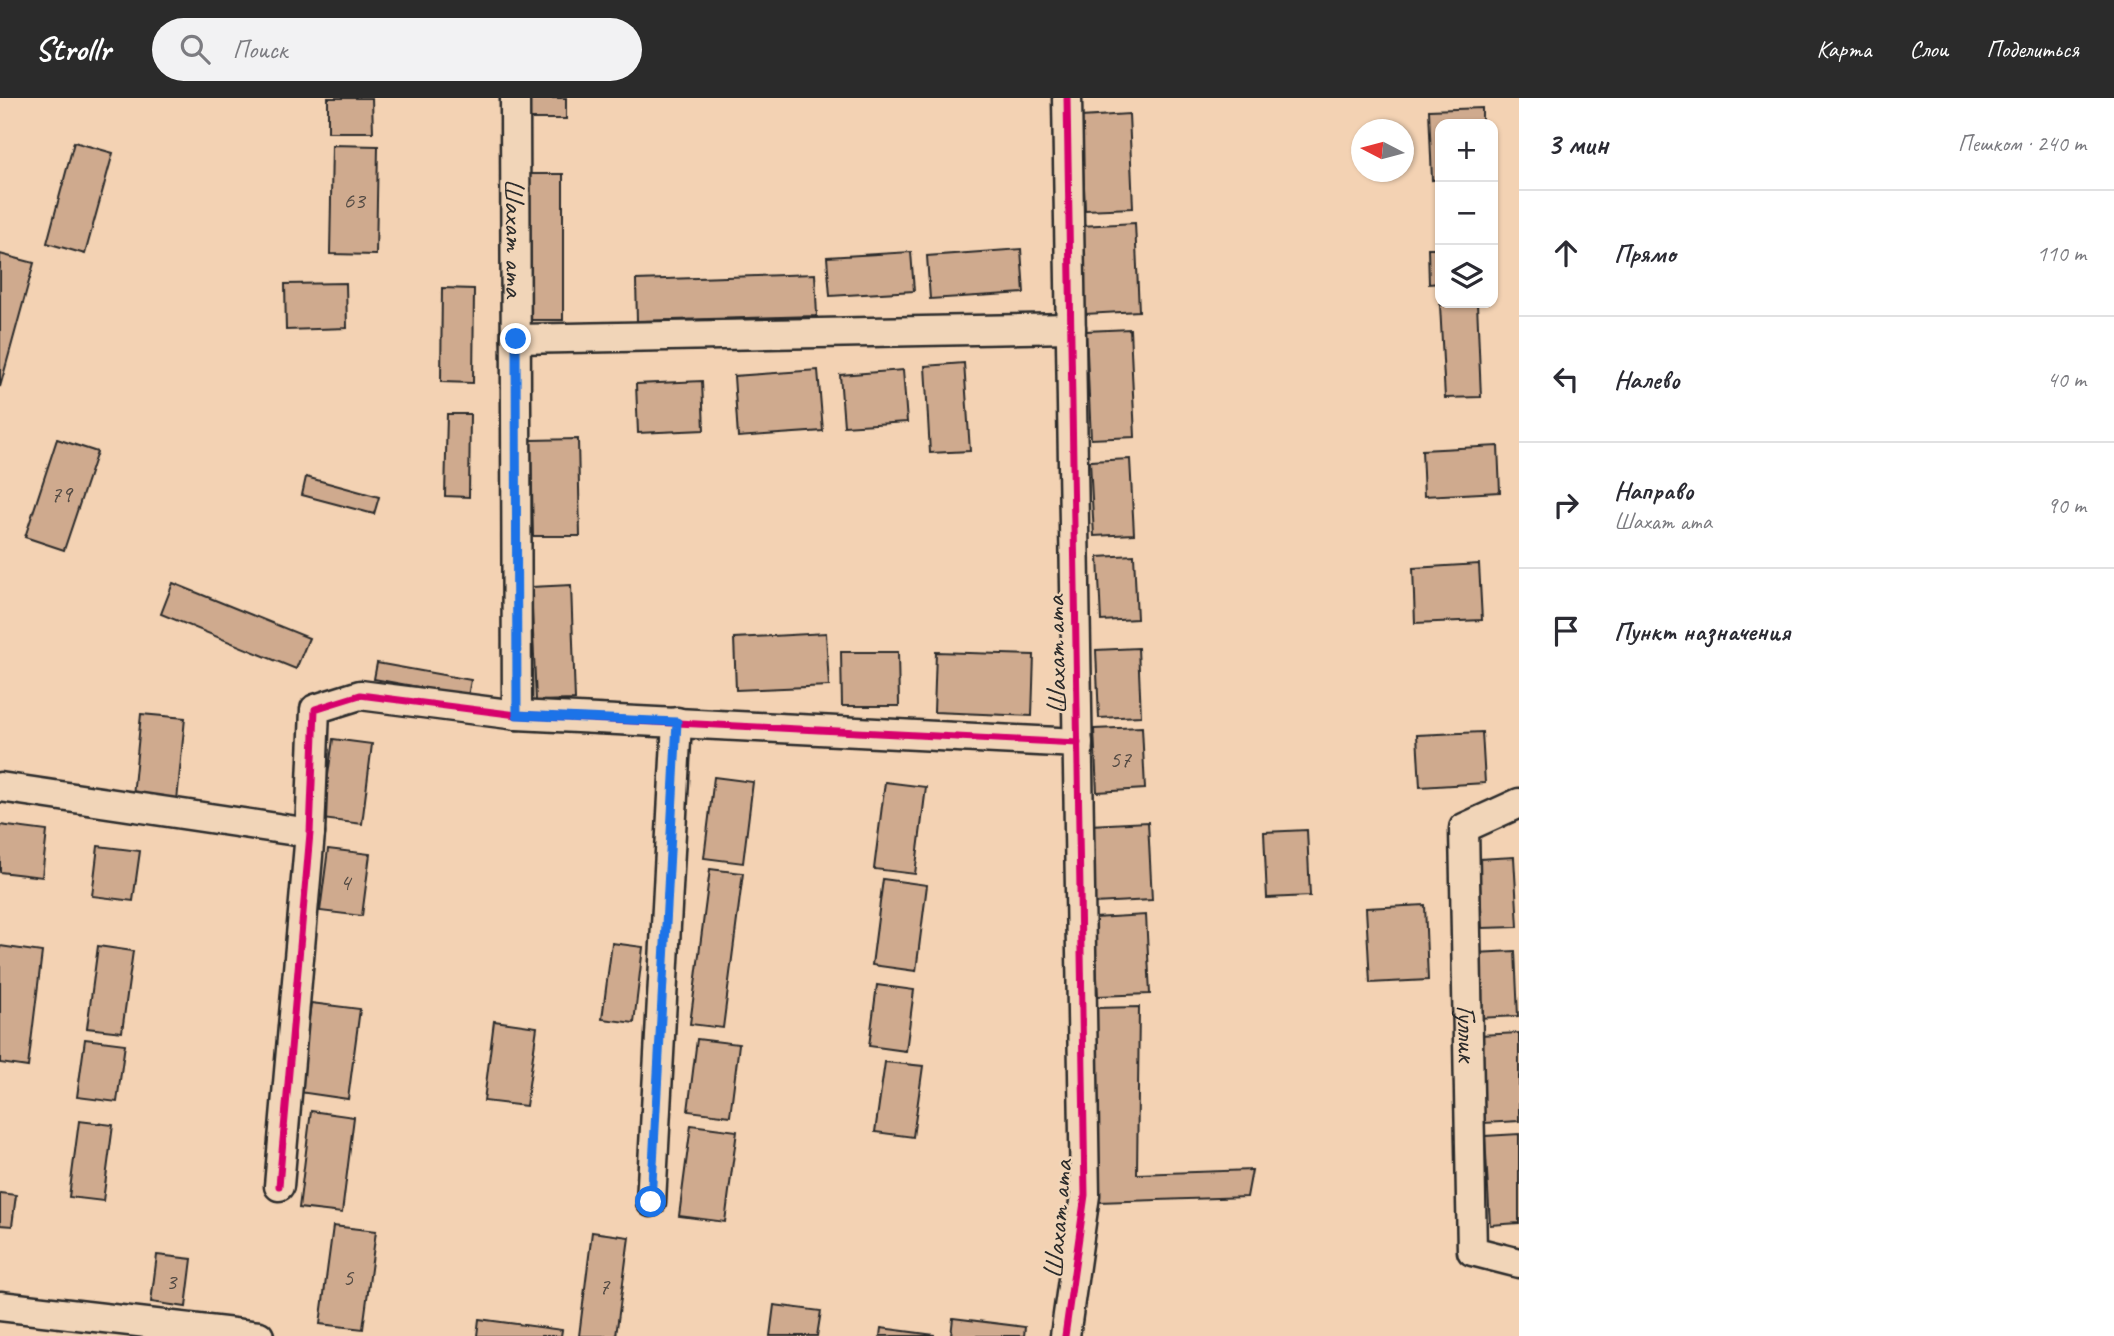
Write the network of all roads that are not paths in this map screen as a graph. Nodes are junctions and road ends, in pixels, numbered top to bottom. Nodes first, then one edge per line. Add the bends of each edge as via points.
1 (515, 98) edge
2 (1067, 98) edge
3 (1071, 328) junction
4 (516, 339) junction
5 (517, 715) junction
6 (677, 722) junction
7 (1078, 743) junction
8 (0, 787) edge
9 (1519, 803) edge
10 (310, 833) junction
11 (279, 1186) dead end
12 (651, 1202) dead end
13 (1519, 1263) edge
14 (0, 1306) edge
15 (259, 1336) edge
16 (1065, 1336) edge

1 - 4 street, Шахат ата
2 - 3 street, Шахат ата
3 - 4 street
3 - 7 street, Шахат ата
4 - 5 street, Шахат ата
5 - 6 street
5 - 10 street via 360,695 315,709
6 - 7 street
6 - 12 street
7 - 16 street, Шахат ата via 1085,1195
8 - 10 street
9 - 13 street, Гуллик via 1464,828 1472,1251
10 - 11 street
14 - 15 street

